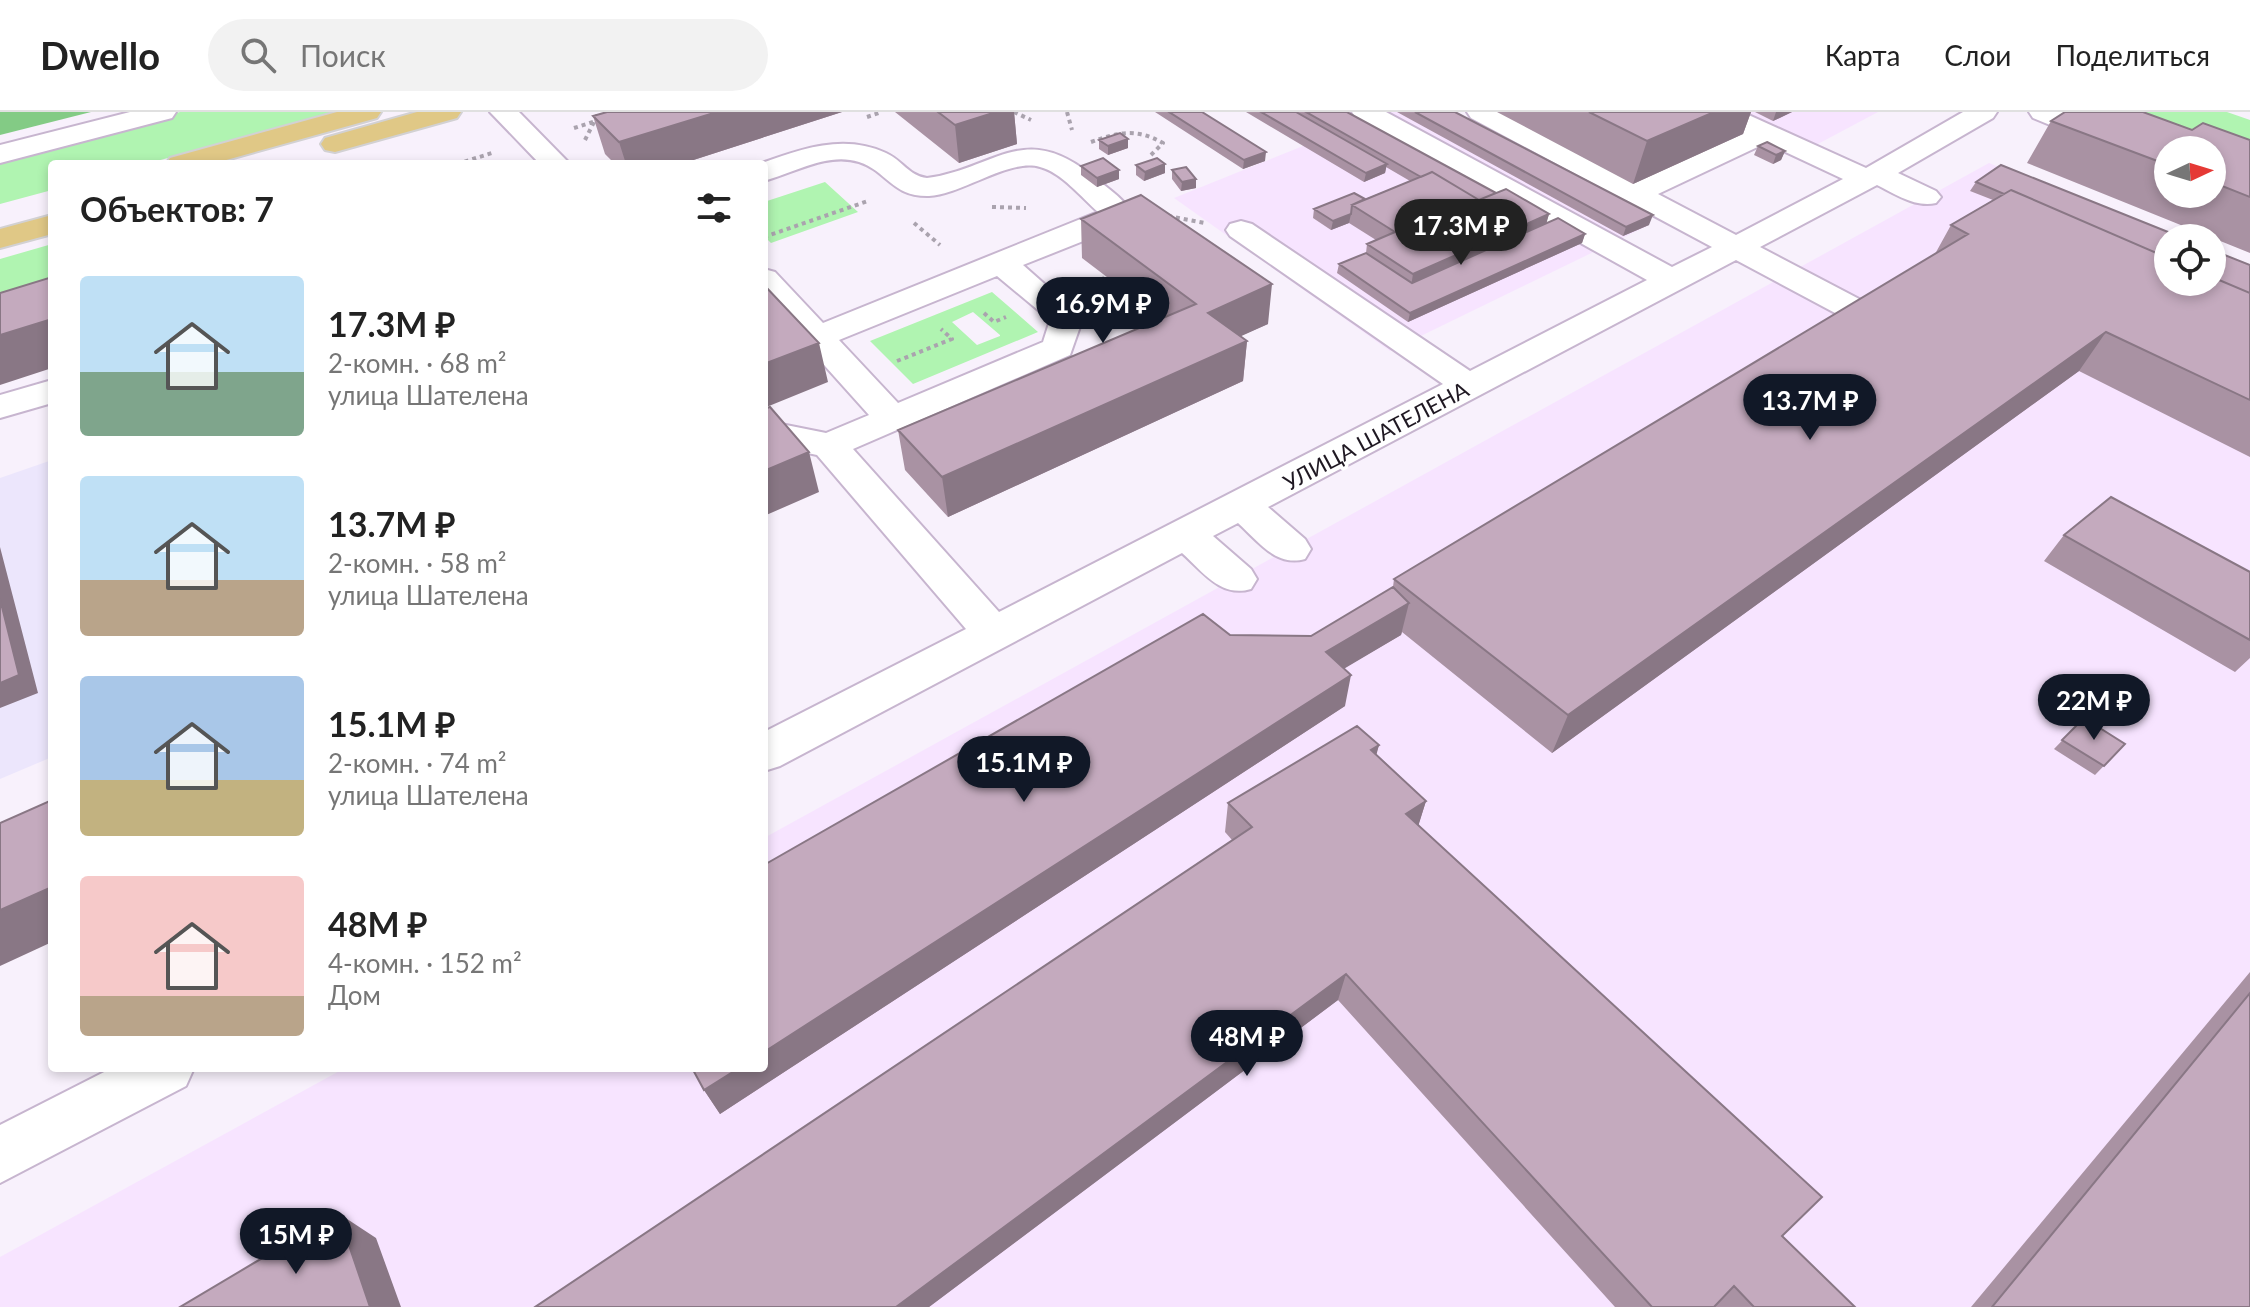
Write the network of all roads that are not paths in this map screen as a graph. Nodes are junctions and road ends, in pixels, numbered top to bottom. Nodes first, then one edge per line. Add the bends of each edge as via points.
1 (162, 112) edge
2 (367, 112) edge
3 (447, 112) edge
4 (504, 112) edge
5 (1366, 112) edge
6 (1481, 112) edge
7 (1720, 112) edge
8 (2043, 112) edge
9 (1962, 115) edge
10 (1766, 133) junction
11 (2138, 151) edge
12 (0, 154) edge
13 (194, 160) edge
14 (278, 160) edge
15 (552, 160) edge
16 (768, 171) edge
17 (1871, 177) junction
18 (1633, 194) junction
19 (1926, 197) dead end
20 (48, 201) edge
21 (0, 214) edge
22 (48, 225) edge
23 (1241, 230) dead end
24 (0, 239) edge
25 (1735, 248) junction
26 (984, 281) junction
27 (1673, 281) junction
28 (768, 283) edge
29 (1849, 307) edge
30 (819, 336) junction
31 (1470, 387) junction
32 (48, 392) edge
33 (0, 407) edge
34 (892, 418) junction
35 (768, 438) edge
36 (829, 445) junction
37 (1242, 505) junction
38 (1186, 534) junction
39 (1291, 549) dead end
40 (1237, 579) dead end
41 (995, 634) junction
42 (768, 751) edge
43 (159, 1072) edge
44 (0, 1155) edge

1 - 12 street
2 - 13 main road
3 - 14 main road
4 - 15 street
5 - 27 street
6 - 18 street
7 - 10 street
8 - 11 street
9 - 17 street, УЛИЦА ШАТЕЛЕНА
10 - 17 street
10 - 18 street
16 - 26 street via 846,151 876,158 896,190 937,185 1021,157 1050,159 1116,211 1105,222
17 - 19 street
17 - 25 street, УЛИЦА ШАТЕЛЕНА
18 - 25 street
20 - 21 main road
22 - 24 main road
23 - 31 street
25 - 27 street, УЛИЦА ШАТЕЛЕНА
25 - 29 street
26 - 30 street
26 - 34 street via 1047,301 1067,318 1058,348
27 - 31 street, УЛИЦА ШАТЕЛЕНА
28 - 30 street
30 - 34 street
31 - 37 street, УЛИЦА ШАТЕЛЕНА
32 - 33 street
34 - 36 street
35 - 36 street via 776,435
36 - 41 street
37 - 38 street, УЛИЦА ШАТЕЛЕНА
37 - 39 street
38 - 40 street
38 - 41 street, УЛИЦА ШАТЕЛЕНА
41 - 42 street, УЛИЦА ШАТЕЛЕНА
43 - 44 street

